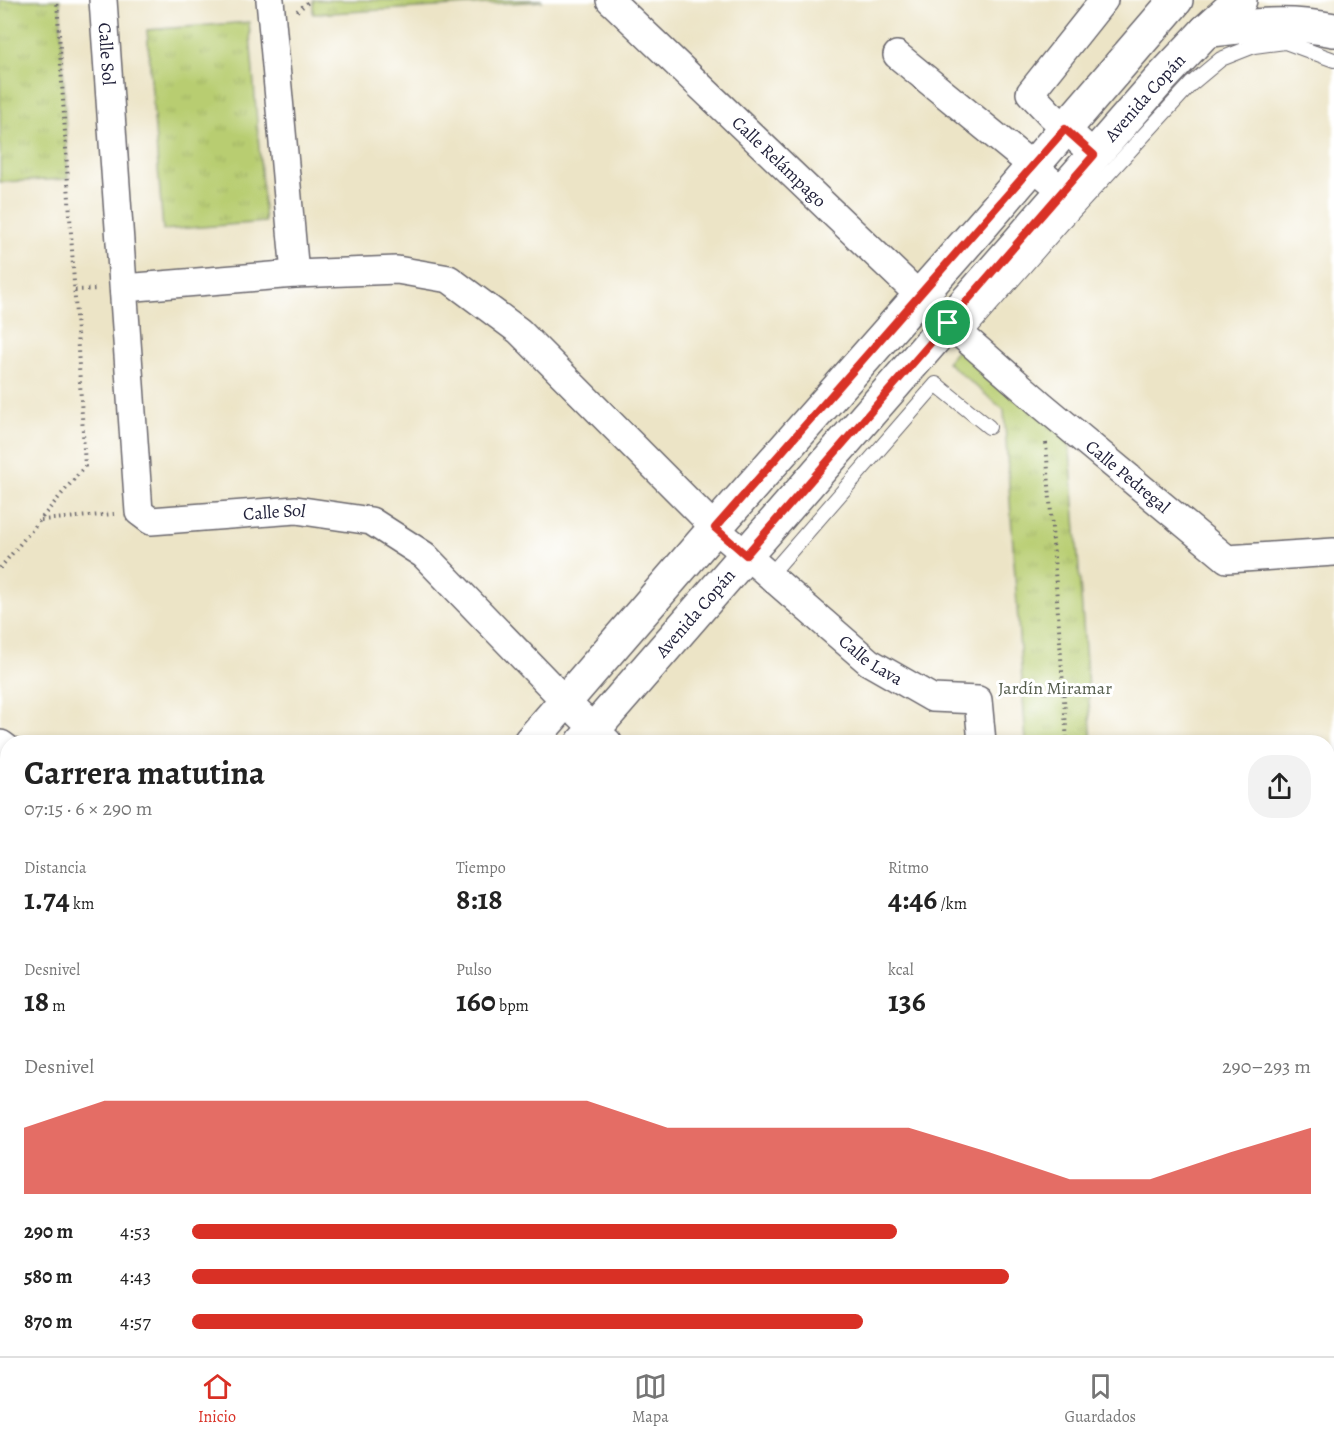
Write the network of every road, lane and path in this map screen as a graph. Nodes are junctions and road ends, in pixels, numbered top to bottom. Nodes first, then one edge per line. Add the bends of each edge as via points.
1 (57, 0) edge
2 (103, 0) edge
3 (270, 0) edge
4 (610, 0) edge
5 (1104, 0) edge
6 (1176, 0) edge
7 (1240, 0) edge
8 (1334, 30) edge
9 (1206, 31) junction
10 (897, 55) dead end
11 (1334, 60) edge
12 (1065, 129) junction
13 (1094, 155) junction
14 (1033, 166) junction
15 (1063, 190) junction
16 (295, 274) junction
17 (124, 288) junction
18 (919, 296) junction
19 (956, 329) junction
20 (1043, 406) junction
21 (990, 427) dead end
22 (139, 512) junction
23 (40, 520) junction
24 (715, 528) junction
25 (1334, 552) edge
26 (758, 565) junction
27 (0, 568) edge
28 (566, 702) junction
29 (537, 735) edge
30 (593, 735) edge
31 (598, 735) edge
32 (981, 735) edge
33 (1066, 735) edge

1 - 23 path via 86,466
2 - 17 street, Calle Sol
3 - 16 street
4 - 18 street, Calle Relámpago
5 - 12 street via 1030,93
6 - 12 street
7 - 9 street, Avenida Copán
8 - 9 street via 1285,23
9 - 13 street, Avenida Copán
10 - 14 street
11 - 19 lane via 1286,42 1254,46 1221,59 1191,84 1063,223
12 - 13 street
12 - 14 street
13 - 15 street, Avenida Copán
14 - 15 street
14 - 18 street
15 - 19 street, Avenida Copán
16 - 17 street
16 - 24 street via 397,270 449,279 519,331
17 - 22 street, Calle Sol
18 - 19 street, Calle Relámpago
18 - 24 street
19 - 20 street, Calle Pedregal
19 - 26 street, Avenida Copán
20 - 25 street, Calle Pedregal via 1227,559
20 - 33 path
21 - 26 lane via 936,384
22 - 23 path
22 - 28 street, Calle Sol via 151,521 296,510 371,521 424,555
23 - 27 path
24 - 26 street
24 - 28 street
26 - 31 street, Avenida Copán
26 - 32 street, Calle Lava via 869,662 932,698 978,700
28 - 29 street
28 - 30 street

